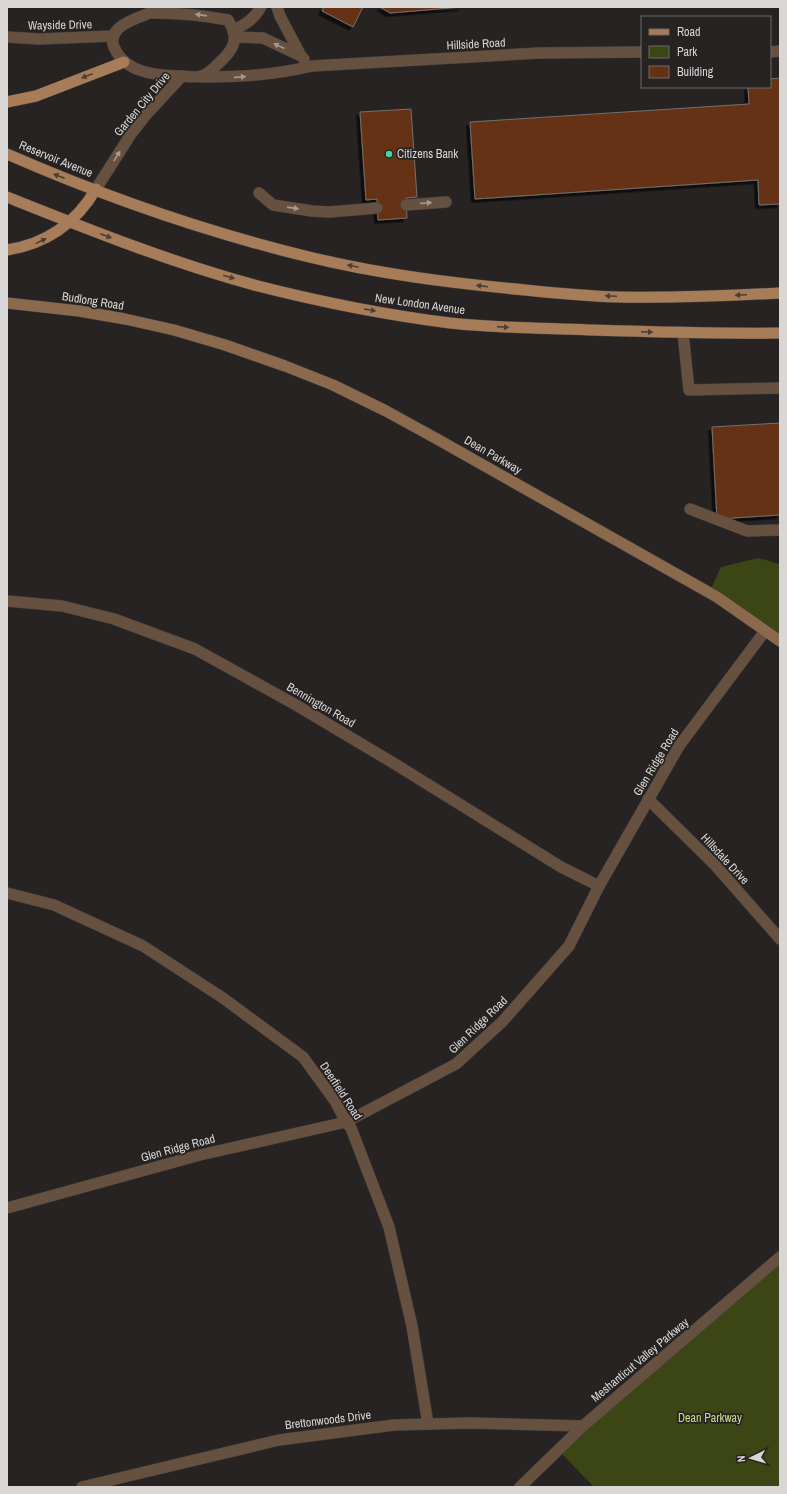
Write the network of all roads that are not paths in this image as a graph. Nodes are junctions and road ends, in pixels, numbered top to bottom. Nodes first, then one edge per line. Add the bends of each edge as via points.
1 (162, 7) edge
2 (261, 7) edge
3 (277, 7) edge
4 (152, 13) junction
5 (234, 33) junction
6 (113, 36) junction
7 (7, 37) edge
8 (641, 52) edge
9 (301, 56) junction
10 (124, 62) junction
11 (312, 66) junction
12 (182, 76) junction
13 (201, 76) junction
14 (7, 102) edge
15 (7, 154) edge
16 (96, 189) junction
17 (259, 193) dead end
18 (7, 197) edge
19 (446, 202) dead end
20 (406, 205) dead end
21 (377, 208) dead end
22 (70, 222) junction
23 (7, 250) edge
24 (780, 293) edge
25 (7, 303) edge
26 (174, 330) joint
27 (683, 333) junction
28 (780, 333) edge
29 (780, 388) edge
30 (690, 508) dead end
31 (780, 530) edge
32 (7, 601) edge
33 (765, 630) junction
34 (780, 641) edge
35 (648, 799) junction
36 (599, 886) junction
37 (7, 893) edge
38 (780, 939) edge
39 (346, 1122) junction
40 (7, 1208) edge
41 (780, 1257) edge
42 (428, 1424) junction
43 (583, 1426) junction
44 (112, 1483) edge
45 (82, 1487) edge
46 (520, 1487) edge

1 - 4 street
2 - 5 street via 248,24
3 - 9 street
5 -> 4 street via 228,20 180,13
4 - 6 street via 128,22 118,28
9 -> 5 street via 264,38
5 - 13 street via 231,52 216,67
6 - 7 street, Wayside Drive via 39,39
6 - 10 street, Garden City Drive via 113,45
8 - 11 street, Hillside Road via 539,53
9 - 11 street
10 - 12 street, Garden City Drive via 147,73
10 -> 14 main road via 36,96
13 -> 11 street, Hillside Road via 236,77 283,73
12 - 13 street, Garden City Drive
16 -> 12 street, Garden City Drive via 131,134
16 -> 15 main road, Reservoir Avenue
16 - 22 main road
24 -> 16 main road via 616,297 431,280 320,259 244,240 156,212
17 -> 21 street via 273,205 312,211
18 - 22 main road
20 -> 19 street
23 -> 22 main road via 39,242
22 -> 27 main road, New London Avenue via 189,266 245,282 385,313 506,327
25 - 26 main road, Budlong Road via 125,318
26 - 33 main road, Dean Parkway via 285,366 333,385 386,411 717,597
27 - 28 main road, New London Avenue
27 - 29 street via 689,390
30 - 31 street via 747,531
32 - 36 street, Bennington Road via 62,606 114,619 195,649 296,705 561,867
33 - 34 main road, Dean Parkway
33 - 35 street, Glen Ridge Road via 679,746
35 - 36 street, Glen Ridge Road
35 - 38 street, Hillsdale Drive via 715,865
36 - 39 street, Glen Ridge Road via 569,946 502,1022 456,1064
37 - 39 street, Deerfield Road via 54,905 143,946 223,998 303,1057 335,1101
39 - 40 street, Glen Ridge Road via 200,1155
39 - 42 street, Deerfield Road via 351,1128 389,1227 412,1326
41 - 43 street, Meshanticut Valley Parkway
42 - 43 street, Brettonwoods Drive
42 - 44 street, Brettonwoods Drive via 394,1425 279,1440
43 - 46 street, Meshanticut Valley Parkway
44 - 45 street, Brettonwoods Drive

